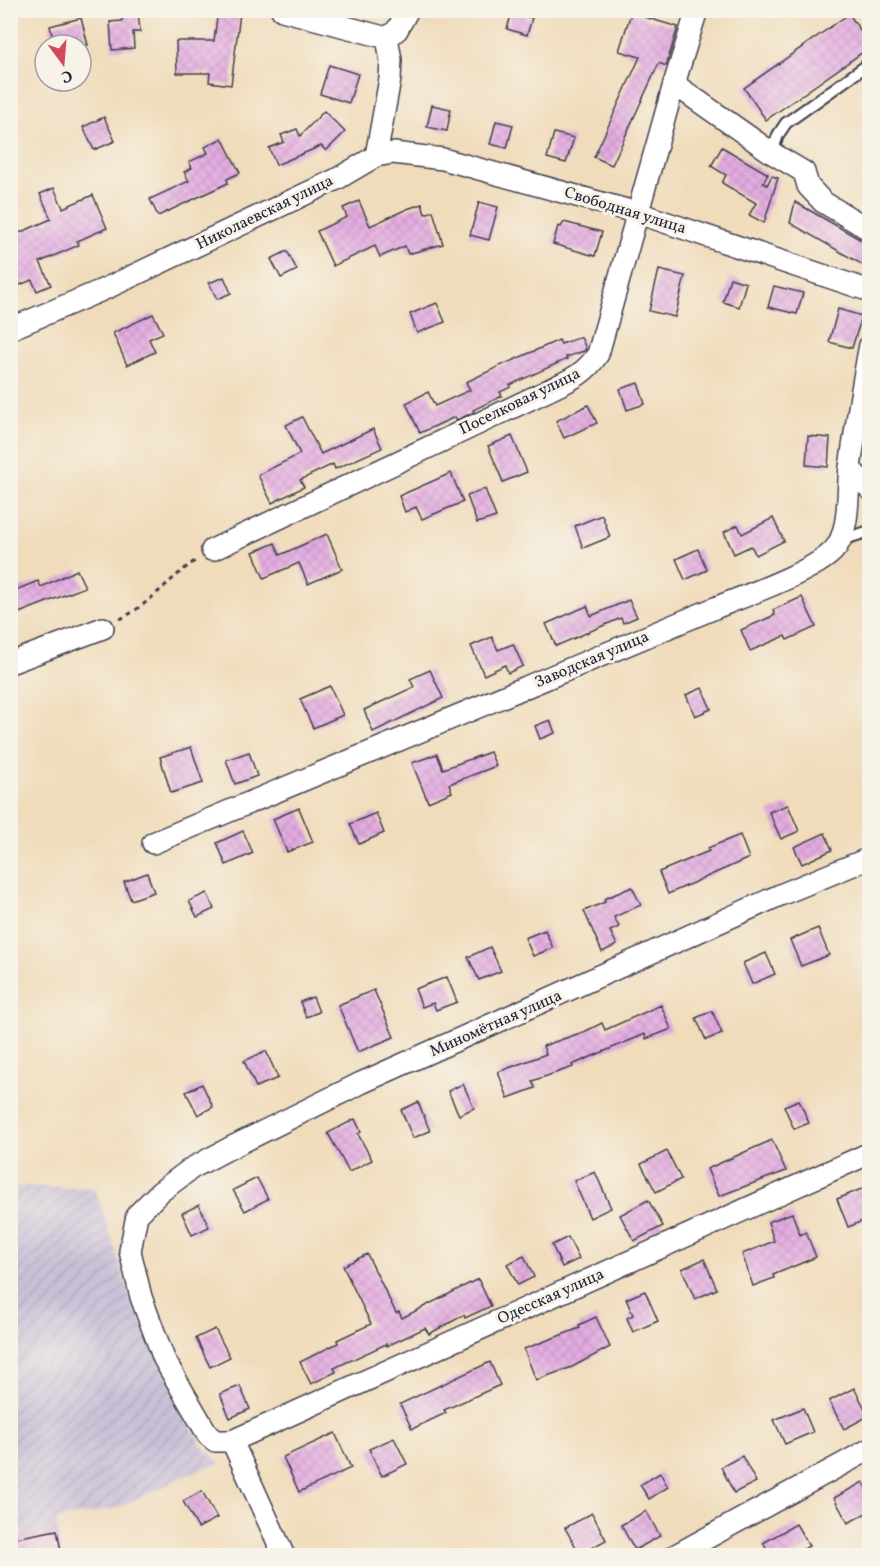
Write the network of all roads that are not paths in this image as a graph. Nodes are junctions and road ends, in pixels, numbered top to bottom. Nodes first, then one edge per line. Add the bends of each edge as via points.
1 (282, 10) edge
2 (408, 10) edge
3 (697, 10) edge
4 (387, 38) junction
5 (870, 63) edge
6 (674, 84) junction
7 (772, 153) junction
8 (376, 156) junction
9 (638, 213) junction
10 (870, 230) edge
11 (870, 291) edge
12 (10, 329) edge
13 (870, 345) edge
14 (850, 470) junction
15 (870, 489) edge
16 (870, 531) edge
17 (840, 541) junction
18 (212, 550) road end
19 (103, 628) road end
20 (10, 663) edge
21 (153, 843) dead end
22 (870, 858) edge
23 (870, 1153) edge
24 (232, 1441) junction
25 (870, 1449) edge
26 (284, 1556) edge
27 (674, 1556) edge

1 - 4 street
2 - 4 street via 397,30
3 - 6 street, Поселковая улица
4 - 8 street via 392,60
5 - 7 lane via 786,123
6 - 7 street
6 - 9 street, Поселковая улица
7 - 10 street via 804,172 808,186 823,202
8 - 9 street, Свободная улица via 393,153 443,159
8 - 12 street, Николаевская улица via 337,179 107,288
9 - 11 street, Свободная улица
9 - 18 street, Поселковая улица via 598,354 590,367
13 - 14 street
14 - 15 street
14 - 17 street via 847,513
16 - 17 lane
17 - 21 street, Заводская улица via 833,551 800,571
19 - 20 street
22 - 24 street, Миномётная улица via 361,1083 192,1168 160,1192 137,1215 130,1251 141,1298 165,1359 208,1435 215,1440
23 - 24 street, Одесская улица
24 - 26 street
25 - 27 street

